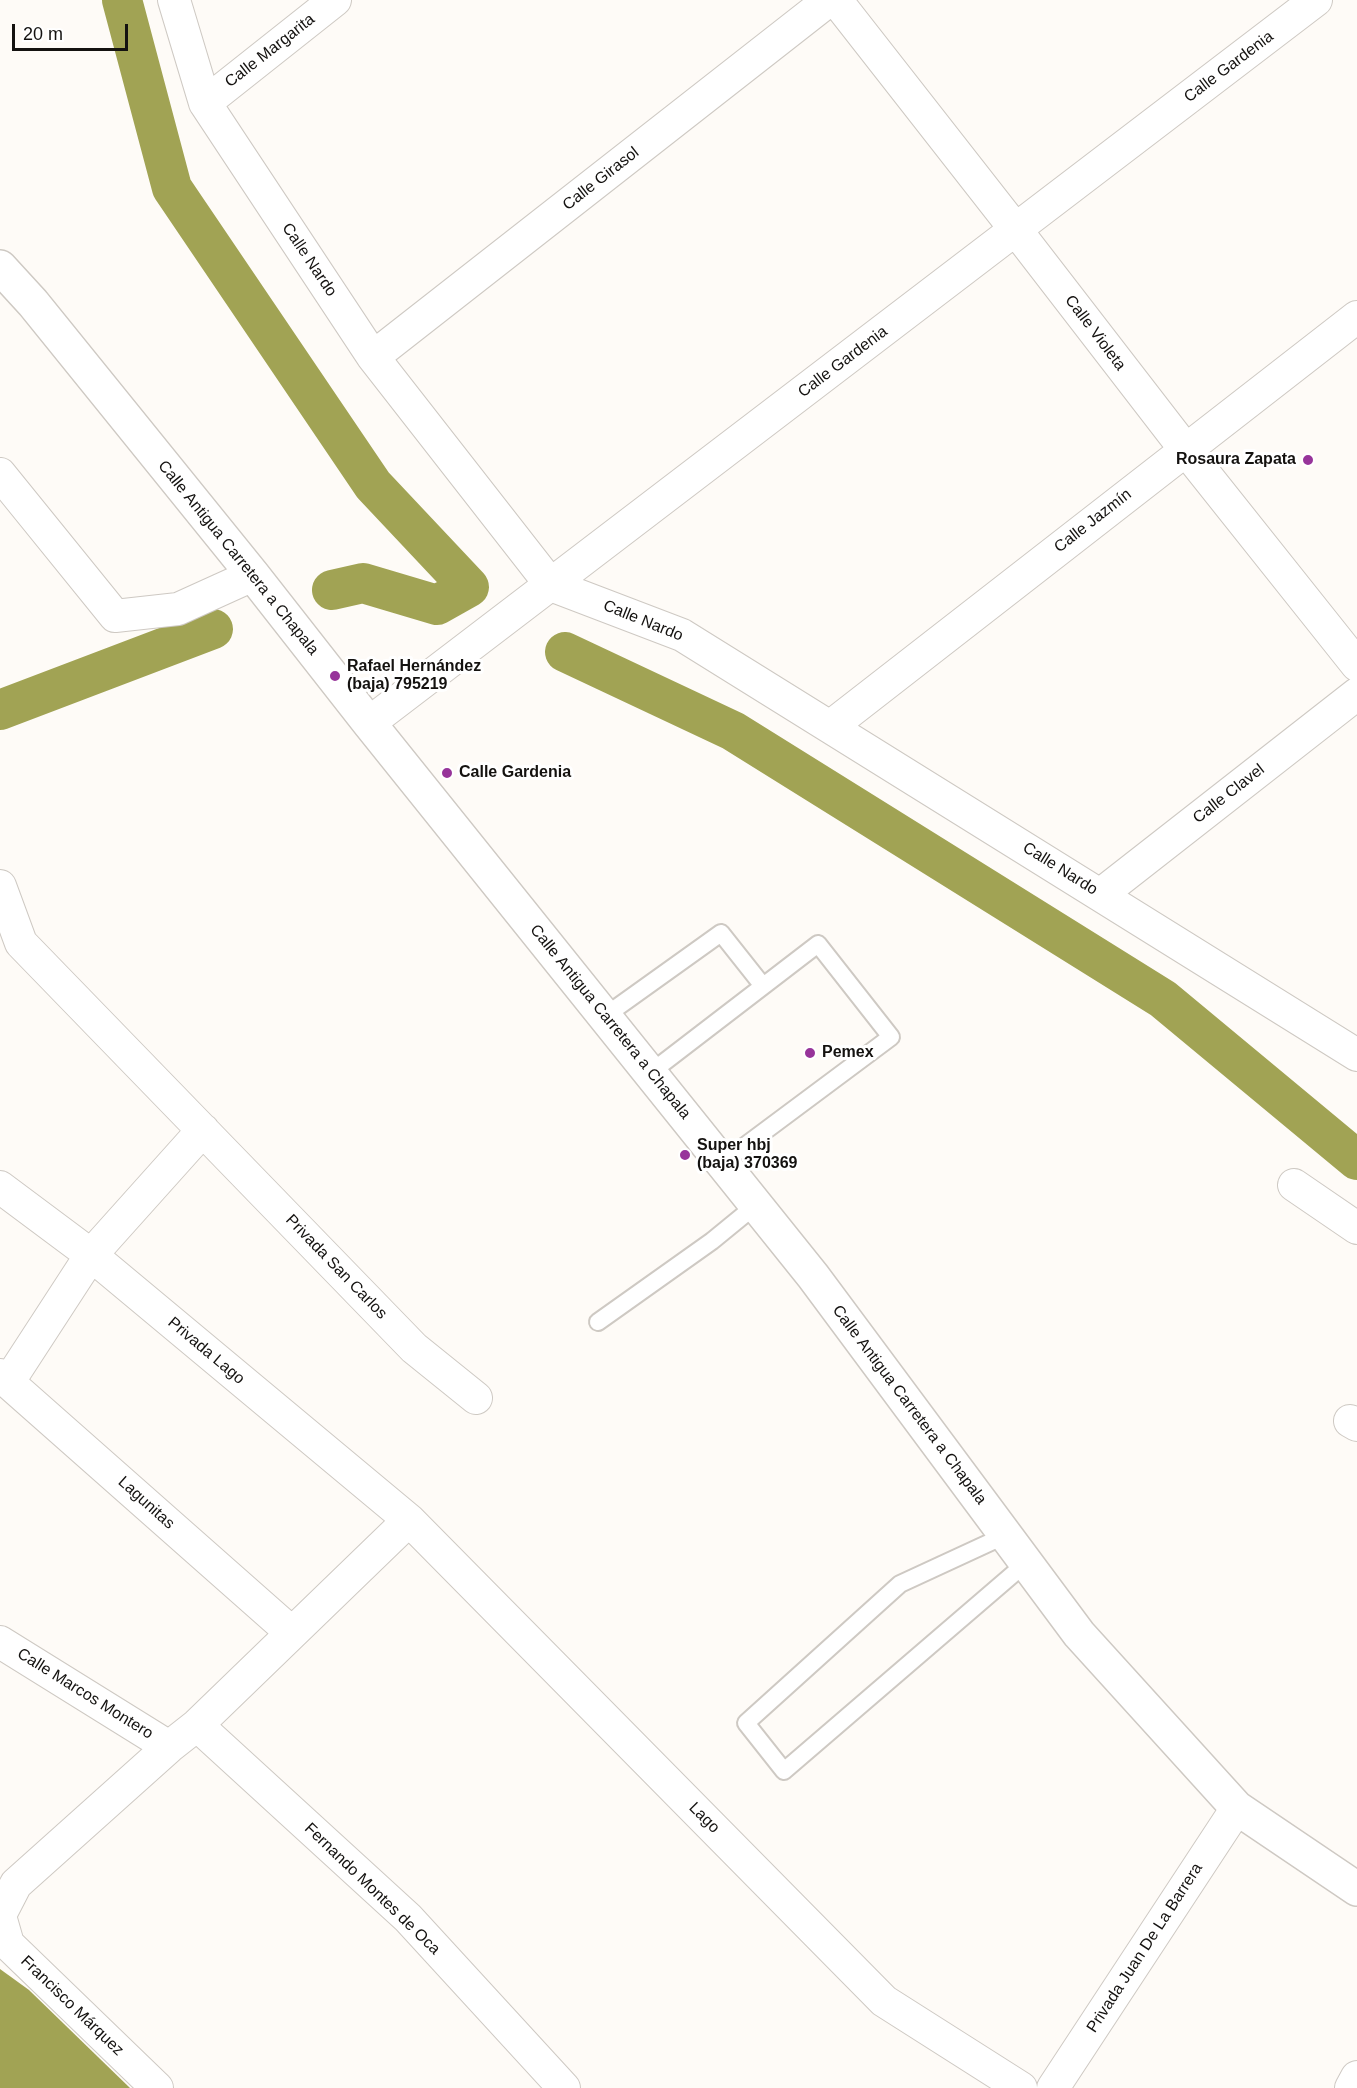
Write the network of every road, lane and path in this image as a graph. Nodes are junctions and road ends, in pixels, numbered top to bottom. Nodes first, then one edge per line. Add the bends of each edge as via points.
1 (174, 0) edge
2 (335, 0) edge
3 (829, 0) edge
4 (836, 0) edge
5 (1317, 0) edge
6 (205, 103) junction
7 (1016, 230) junction
8 (0, 267) edge
9 (1357, 317) edge
10 (373, 357) junction
11 (1185, 449) junction
12 (0, 474) edge
13 (253, 575) junction
14 (551, 585) junction
15 (1357, 664) edge
16 (1357, 694) edge
17 (369, 723) junction
18 (830, 727) junction
19 (0, 886) edge
20 (1100, 895) junction
21 (763, 986) junction
22 (605, 1016) junction
23 (1357, 1055) edge
24 (650, 1073) junction
25 (203, 1130) junction
26 (722, 1163) junction
27 (1294, 1185) dead end
28 (0, 1187) edge
29 (756, 1205) junction
30 (1357, 1228) edge
31 (91, 1255) junction
32 (598, 1322) dead end
33 (4, 1378) edge
34 (476, 1398) dead end
35 (410, 1520) junction
36 (1006, 1535) junction
37 (1026, 1563) junction
38 (292, 1633) junction
39 (0, 1641) edge
40 (197, 1725) junction
41 (169, 1746) junction
42 (1237, 1808) junction
43 (1357, 1889) edge
44 (0, 1915) edge
45 (1357, 2078) edge
46 (158, 2088) edge
47 (564, 2088) edge
48 (1021, 2088) edge
49 (1053, 2088) edge
50 (1350, 2088) edge

1 - 6 street, Calle Nardo
2 - 6 street, Calle Margarita
3 - 10 street, Calle Girasol
4 - 7 street, Calle Violeta
5 - 7 street, Calle Gardenia
6 - 10 street, Calle Nardo
7 - 11 street, Calle Violeta
7 - 14 street, Calle Gardenia
8 - 13 main road, Calle Antigua Carretera a Chapala
9 - 11 street, Calle Jazmín
10 - 14 street, Calle Nardo
11 - 15 street, Calle Violeta
11 - 18 street, Calle Jazmín
12 - 13 street via 115,616 178,609
13 - 17 main road, Calle Antigua Carretera a Chapala
14 - 17 street, Calle Gardenia
14 - 18 street, Calle Nardo via 682,634
16 - 20 street, Calle Clavel
17 - 22 main road, Calle Antigua Carretera a Chapala
18 - 20 street, Calle Nardo
19 - 25 street, Privada San Carlos via 21,943
20 - 23 street, Calle Nardo
21 - 22 lane via 721,933
21 - 24 lane
21 - 26 lane via 818,944 891,1037
22 - 24 main road, Calle Antigua Carretera a Chapala
24 - 26 main road, Calle Antigua Carretera a Chapala
25 - 31 street
25 - 34 street, Privada San Carlos via 414,1348
26 - 29 main road, Calle Antigua Carretera a Chapala
27 - 30 street
28 - 31 street, Privada Lago
29 - 32 lane
29 - 36 main road, Calle Antigua Carretera a Chapala
31 - 33 street
31 - 35 street, Privada Lago
33 - 38 street, Lagunitas
35 - 38 street
35 - 48 street, Lago via 884,2001
36 - 37 main road, Calle Antigua Carretera a Chapala
36 - 37 lane via 900,1584 746,1723 784,1771
37 - 42 main road, Calle Antigua Carretera a Chapala via 1079,1634
38 - 40 street
39 - 41 street, Calle Marcos Montero
40 - 41 street
40 - 47 street, Fernando Montes de Oca via 408,1918
41 - 44 street via 16,1884
42 - 43 main road, Calle Antigua Carretera a Chapala
42 - 49 street, Privada Juan De La Barrera
44 - 46 street, Francisco Márquez via 8,1944
45 - 50 street

